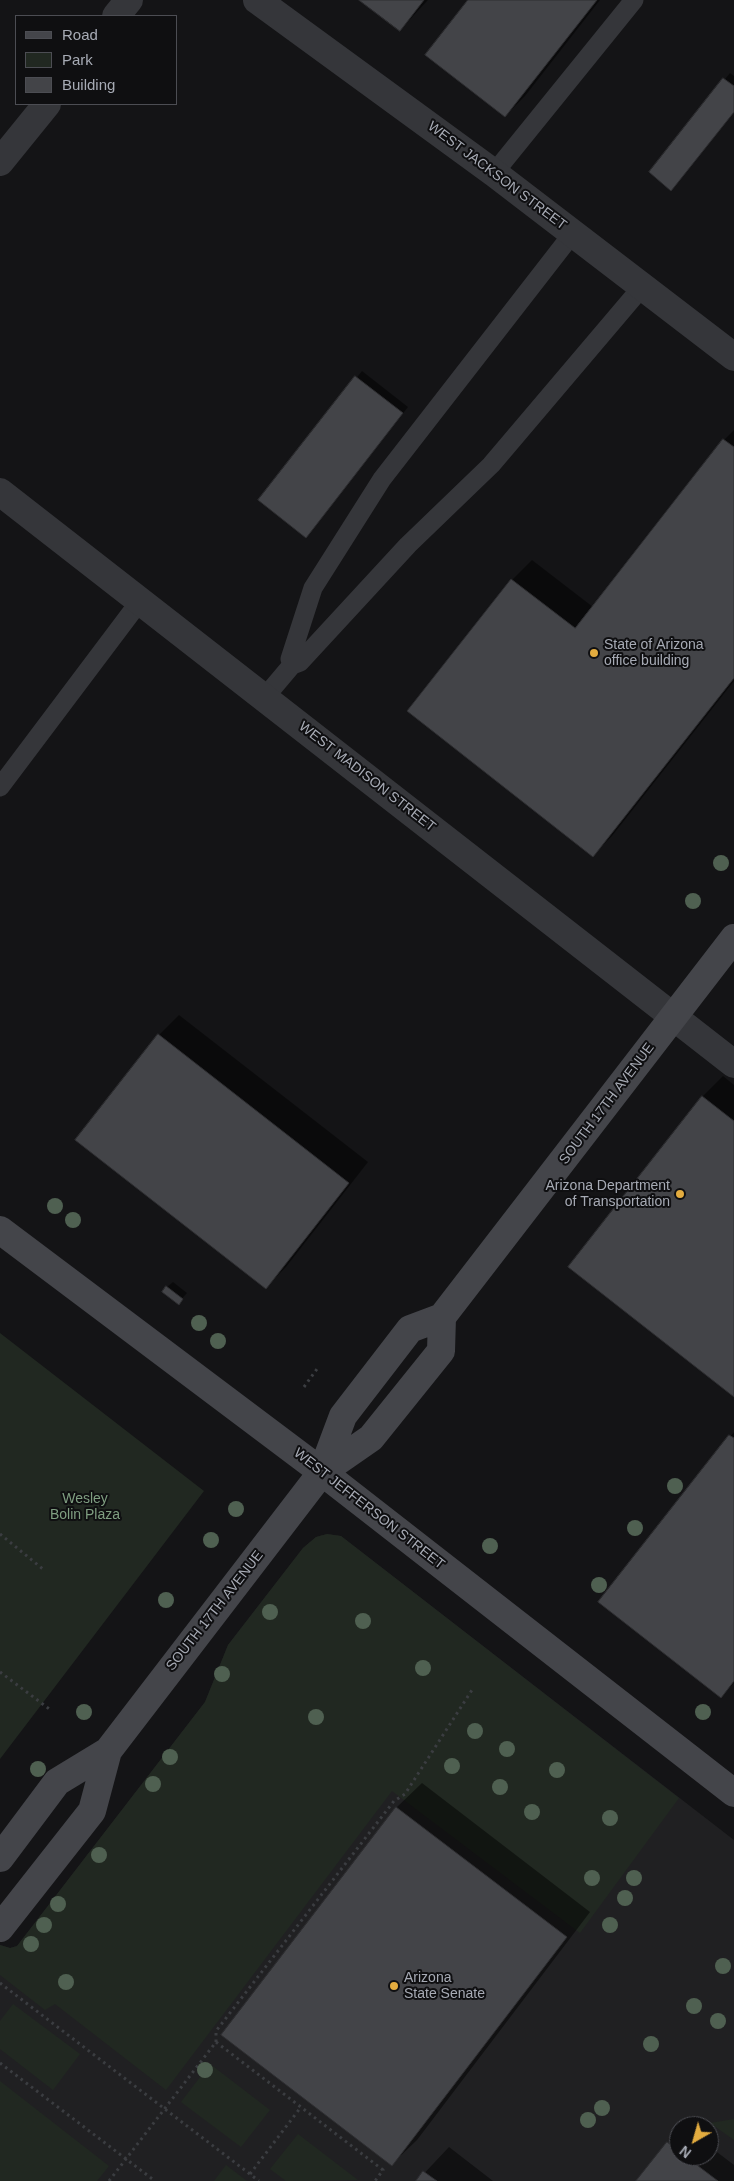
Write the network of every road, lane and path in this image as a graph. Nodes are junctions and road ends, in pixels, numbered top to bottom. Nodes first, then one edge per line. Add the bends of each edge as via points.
1 (129, 0) edge
2 (257, 0) edge
3 (634, 0) edge
4 (117, 15) edge
5 (45, 105) edge
6 (0, 162) edge
7 (494, 173) junction
8 (573, 233) junction
9 (642, 287) junction
10 (734, 357) edge
11 (0, 492) edge
12 (140, 601) junction
13 (292, 665) junction
14 (265, 697) junction
15 (0, 787) edge
16 (734, 938) edge
17 (673, 1017) junction
18 (734, 1064) edge
19 (0, 1230) edge
20 (442, 1316) junction
21 (317, 1369) dead end
22 (304, 1387) dead end
23 (322, 1472) junction
24 (0, 1534) edge
25 (44, 1570) dead end
26 (0, 1672) edge
27 (472, 1690) dead end
28 (52, 1711) dead end
29 (108, 1751) junction
30 (734, 1793) edge
31 (0, 1858) edge
32 (0, 1928) edge
33 (0, 1983) edge
34 (216, 2042) junction
35 (0, 2063) edge
36 (301, 2107) junction
37 (164, 2108) junction
38 (126, 2159) junction
39 (250, 2174) junction
40 (110, 2181) edge
41 (155, 2181) edge
42 (259, 2181) edge
43 (375, 2181) edge

1 - 4 street
2 - 7 street, WEST JACKSON STREET
3 - 7 lane
5 - 6 street
7 - 8 street, WEST JACKSON STREET
8 - 9 street, WEST JACKSON STREET
8 - 13 lane via 382,478 313,588 290,659
9 - 10 street, WEST JACKSON STREET
9 - 13 lane via 491,465 408,545 300,662
11 - 12 street, WEST MADISON STREET
12 - 14 street, WEST MADISON STREET
12 - 15 lane
13 - 14 lane
14 - 17 street, WEST MADISON STREET
16 - 17 main road, SOUTH 17TH AVENUE
17 - 18 street, WEST MADISON STREET
17 - 20 main road, SOUTH 17TH AVENUE
19 - 23 main road, WEST JEFFERSON STREET
20 - 23 main road, SOUTH 17TH AVENUE via 410,1328 343,1416
20 - 23 main road, SOUTH 17TH AVENUE via 441,1351 371,1438
21 - 22 path
23 - 29 main road, SOUTH 17TH AVENUE
23 - 30 main road, WEST JEFFERSON STREET
24 - 25 path
26 - 28 path
27 - 34 path via 405,1794 394,1801 216,2031
29 - 31 main road, SOUTH 17TH AVENUE via 58,1782
29 - 32 main road, SOUTH 17TH AVENUE via 92,1811
33 - 37 path
34 - 36 path
34 - 37 path
35 - 38 path
36 - 39 path
36 - 43 path via 384,2170
37 - 38 path
37 - 39 path
38 - 40 path
38 - 41 path
39 - 42 path

